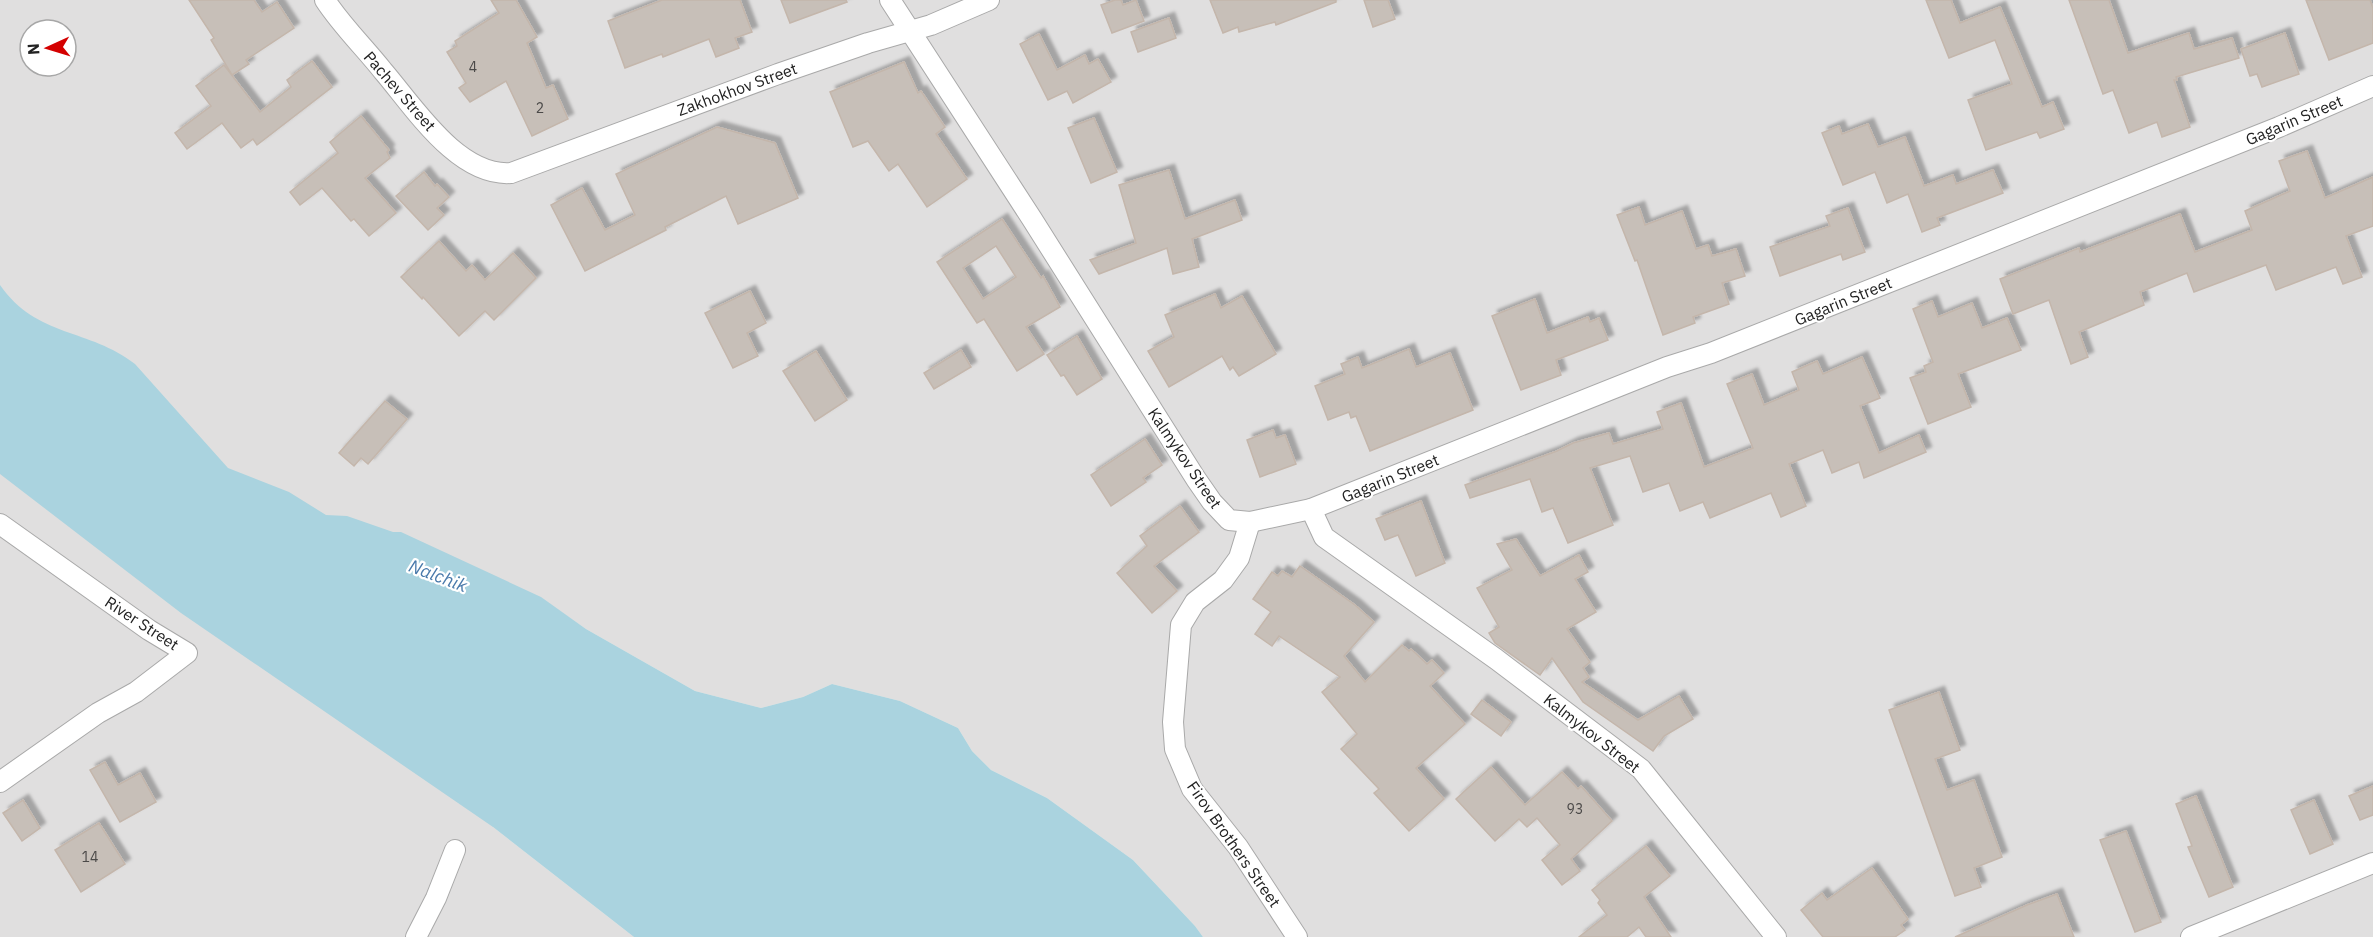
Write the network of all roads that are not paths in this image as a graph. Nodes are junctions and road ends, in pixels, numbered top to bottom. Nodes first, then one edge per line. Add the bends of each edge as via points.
1 (325, 0) edge
2 (890, 0) edge
3 (989, 0) edge
4 (909, 32) junction
5 (2373, 86) edge
6 (485, 170) joint
7 (1311, 509) junction
8 (1250, 522) junction
9 (0, 524) edge
10 (0, 782) edge
11 (455, 850) dead end
12 (2373, 863) edge
13 (416, 937) edge
14 (1296, 937) edge
15 (1776, 937) edge
16 (2191, 937) edge

1 - 6 street, Pachev Street via 425,124 456,153
2 - 4 street, Kalmykov Street
3 - 4 street, Zakhokhov Street
4 - 6 street, Zakhokhov Street via 778,74 511,173
4 - 8 street, Kalmykov Street via 1212,502 1229,520
5 - 7 street, Gagarin Street via 1712,353 1667,367
7 - 8 street, Kalmykov Street
7 - 15 street, Kalmykov Street via 1324,537 1496,659 1641,769
8 - 14 street, Firov Brothers Street via 1239,558 1223,580 1195,602 1181,625 1173,722 1175,749 1192,789 1238,847
9 - 10 street, River Street via 187,653 136,692 98,713
11 - 13 street
12 - 16 street

